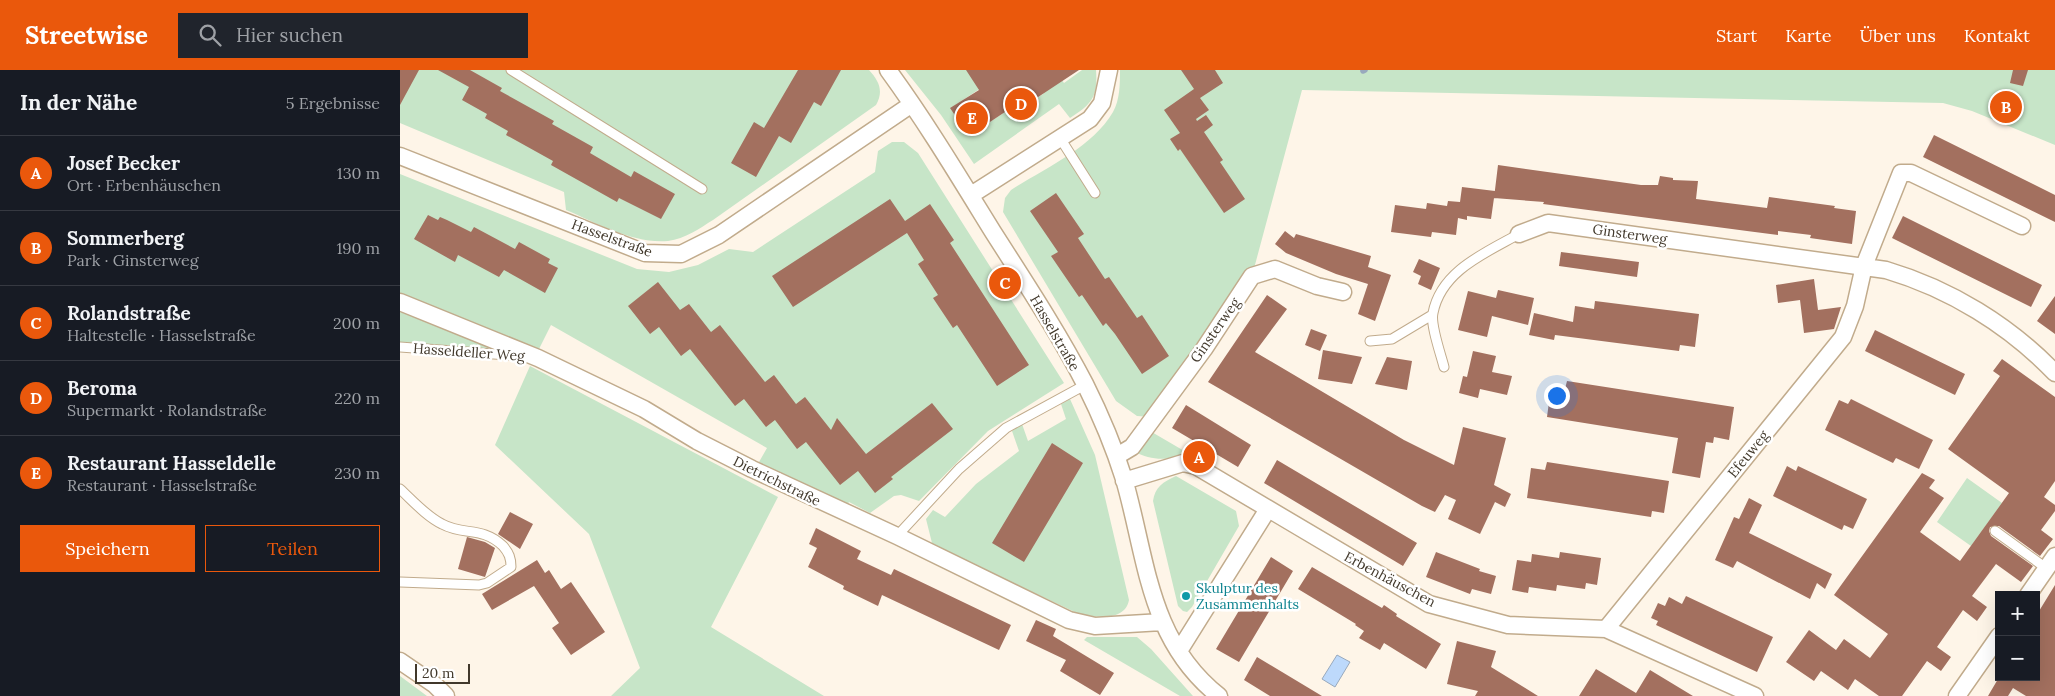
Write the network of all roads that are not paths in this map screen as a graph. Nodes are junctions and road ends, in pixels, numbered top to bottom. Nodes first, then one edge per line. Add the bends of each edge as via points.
1 (511, 70) edge
2 (888, 70) edge
3 (1109, 70) edge
4 (912, 104) junction
5 (1060, 138) junction
6 (400, 156) edge
7 (702, 189) dead end
8 (1095, 193) dead end
9 (970, 195) junction
10 (2022, 226) dead end
11 (1519, 234) joint
12 (1864, 266) junction
13 (1343, 292) dead end
14 (400, 302) edge
15 (1432, 315) junction
16 (1370, 341) dead end
17 (400, 347) edge
18 (538, 358) junction
19 (1444, 367) dead end
20 (2055, 372) edge
21 (1085, 385) junction
22 (1116, 456) junction
23 (1124, 481) junction
24 (400, 489) edge
25 (1268, 508) junction
26 (1995, 532) dead end
27 (897, 536) junction
28 (2051, 562) edge
29 (400, 582) edge
30 (2031, 591) edge
31 (1162, 622) junction
32 (1606, 629) junction
33 (1995, 642) edge
34 (1179, 651) junction
35 (400, 661) edge
36 (446, 696) edge
37 (1219, 696) edge
38 (1755, 696) edge
39 (1957, 696) edge

1 - 7 lane
2 - 4 street, Hasselstraße
3 - 5 street via 1104,98 1096,112
4 - 6 street, Hasselstraße via 719,235 681,254 645,253
4 - 9 street, Hasselstraße
5 - 8 lane
5 - 9 street
9 - 21 street, Hasselstraße via 1048,319
10 - 12 street via 1911,173 1901,173
11 - 12 street, Ginsterweg via 1548,222
11 - 15 lane, Ginsterweg via 1464,265 1446,284
12 - 20 street, Ginsterweg via 1910,277 1962,302 2018,339
12 - 32 street, Efeuweg via 1855,306 1843,337 1834,350
13 - 22 street, Ginsterweg via 1317,286 1275,269 1252,276 1204,350 1132,447
14 - 18 street, Dietrichstraße
15 - 16 lane via 1392,339
15 - 19 lane
17 - 18 lane, Hasseldeller Weg
18 - 27 street, Dietrichstraße via 644,409 752,469
21 - 22 street, Hasselstraße
21 - 27 lane, Hasselstraße via 1006,428 959,468
22 - 23 street, Hasselstraße
23 - 25 street, Erbenhäuschen via 1183,463 1196,466
23 - 31 street, Hasselstraße via 1148,582
24 - 29 lane via 439,523 494,538 511,560 511,567 479,585
25 - 32 street, Erbenhäuschen via 1429,604 1508,625
25 - 34 street
26 - 28 lane
27 - 31 street, Dietrichstraße via 1069,620 1095,626
28 - 30 street
31 - 34 street, Hasselstraße
32 - 38 street, Erbenhäuschen
33 - 39 street
34 - 37 street, Hasselstraße
35 - 36 street

